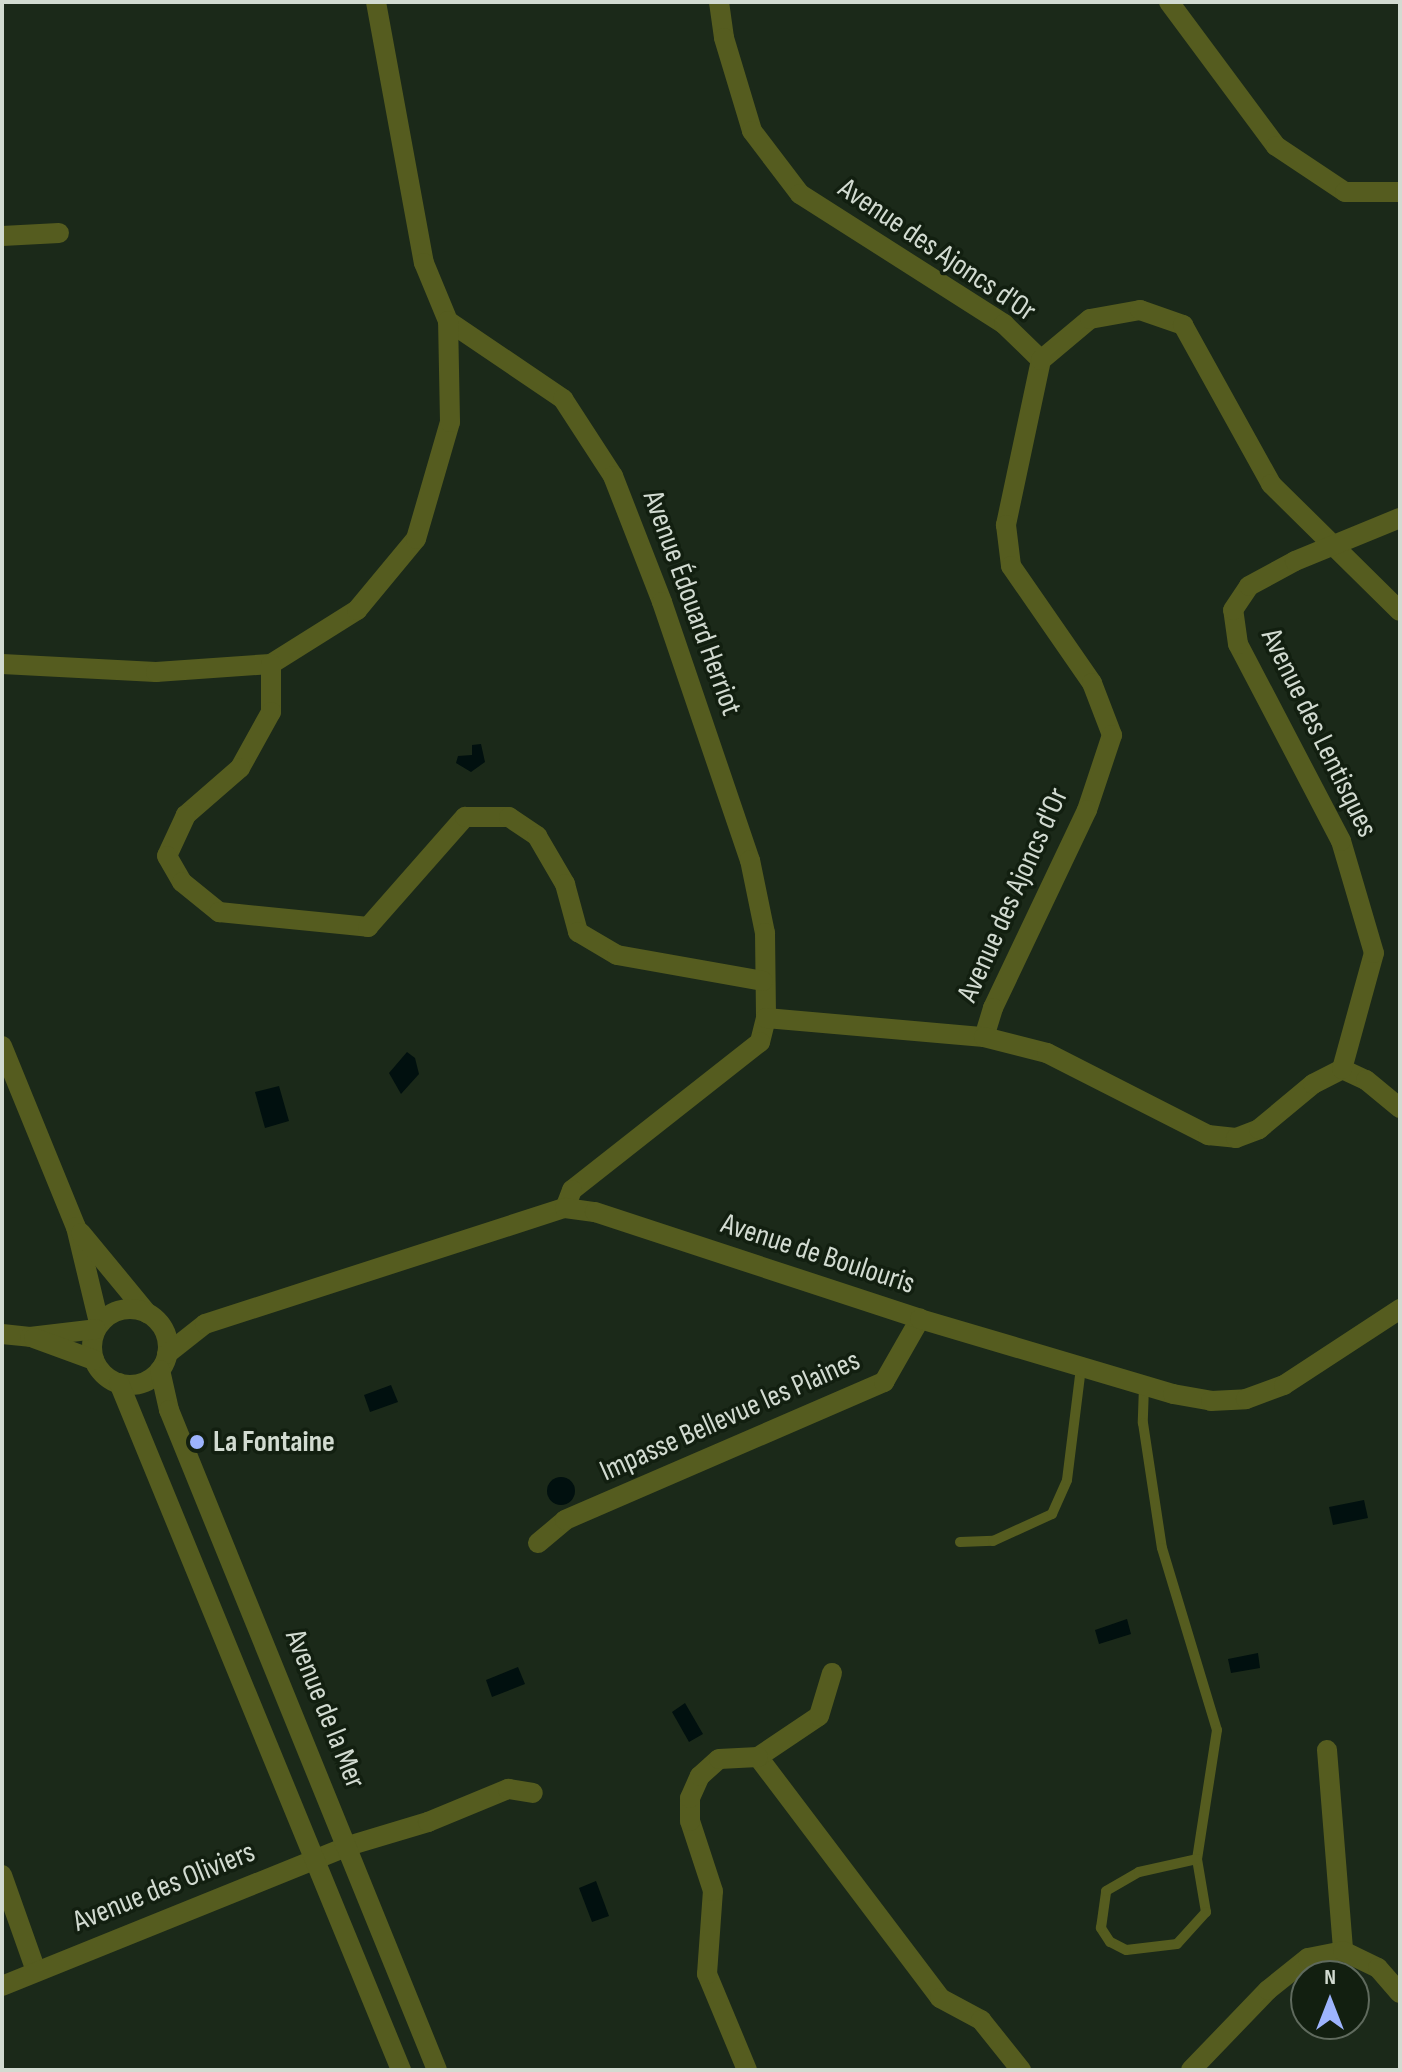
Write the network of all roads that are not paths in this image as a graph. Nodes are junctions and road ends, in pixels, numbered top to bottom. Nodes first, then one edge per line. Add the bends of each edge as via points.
1 (376, 2) edge
2 (719, 2) edge
3 (1169, 2) edge
4 (1400, 192) edge
5 (59, 233) dead end
6 (2, 236) edge
7 (448, 321) junction
8 (1041, 360) junction
9 (1400, 518) edge
10 (1330, 547) junction
11 (1400, 611) edge
12 (2, 664) edge
13 (271, 664) junction
14 (763, 981) junction
15 (766, 1018) junction
16 (984, 1037) junction
17 (2, 1046) edge
18 (1342, 1069) junction
19 (1400, 1108) edge
20 (565, 1208) junction
21 (76, 1227) junction
22 (1400, 1309) edge
23 (153, 1317) junction
24 (920, 1319) junction
25 (205, 1324) junction
26 (98, 1326) junction
27 (2, 1334) edge
28 (30, 1337) junction
29 (94, 1360) junction
30 (164, 1362) junction
31 (1081, 1367) junction
32 (119, 1383) junction
33 (1144, 1386) junction
34 (960, 1542) dead end
35 (538, 1543) dead end
36 (832, 1673) dead end
37 (1327, 1750) dead end
38 (758, 1757) junction
39 (533, 1793) dead end
40 (348, 1846) junction
41 (1197, 1859) junction
42 (312, 1860) junction
43 (2, 1875) edge
44 (1343, 1951) junction
45 (36, 1971) junction
46 (2, 1986) edge
47 (1400, 1993) edge
48 (401, 2070) edge
49 (437, 2070) edge
50 (747, 2070) edge
51 (1021, 2070) edge
52 (1191, 2070) edge

1 - 7 street via 424,263
2 - 8 street, Avenue des Ajoncs d'Or via 724,38 752,131 800,194 1004,324
3 - 4 street via 1276,146 1345,192
5 - 6 street
7 - 13 street via 450,422 416,539 357,610
7 - 14 street, Avenue Édouard Herriot via 563,399 613,476 750,860 765,933
8 - 10 street via 1090,319 1140,310 1183,325 1218,381 1262,471
8 - 16 street, Avenue des Ajoncs d'Or via 1006,525 1011,566 1092,683 1112,735 1087,810
9 - 10 street, Avenue des Lentisques
10 - 11 street
10 - 18 street, Avenue des Lentisques via 1249,586 1233,610 1238,644 1341,841 1374,953
12 - 13 street via 156,672
13 - 14 street via 271,712 240,768 186,815 167,856 182,882 219,912 368,927 465,817 509,817 537,836 565,884 578,932 617,955
14 - 15 street, Avenue Édouard Herriot
15 - 16 street
15 - 20 street via 760,1042 572,1190
16 - 18 street via 1047,1053 1208,1135 1236,1138 1259,1129 1313,1084
17 - 21 street
18 - 19 street via 1366,1080
20 - 24 street, Avenue de Boulouris via 595,1212
20 - 25 street, Avenue de Boulouris
21 - 23 street
21 - 26 street
22 - 33 street, Avenue de Boulouris via 1284,1385 1246,1399 1211,1401
23 - 25 street, Avenue de Boulouris
23 - 26 street via 121,1310
23 - 30 street
24 - 31 street, Avenue de Boulouris
24 - 35 street, Impasse Bellevue les Plaines via 884,1382 565,1520
25 - 30 street, Avenue de Boulouris
26 - 28 street
26 - 29 street
27 - 28 street
28 - 29 street
29 - 32 street
30 - 32 street via 141,1383
30 - 40 street, Avenue de la Mer via 169,1410
31 - 33 street, Avenue de Boulouris
31 - 34 lane via 1067,1480 1052,1514 993,1541
32 - 42 street
33 - 41 lane via 1143,1423 1162,1548 1217,1730
36 - 38 street via 819,1716
37 - 44 street
38 - 50 street via 719,1759 700,1776 690,1798 690,1821 713,1891 707,1974
38 - 51 street via 940,1998 981,2020
39 - 40 street, Avenue des Oliviers via 508,1789 428,1822
40 - 42 street, Avenue des Oliviers
40 - 49 street, Avenue de la Mer
41 - 41 lane via 1206,1912 1197,1927 1177,1944 1150,1951 1126,1950 1110,1942 1101,1928 1106,1891 1139,1872
42 - 45 street, Avenue des Oliviers
42 - 48 street
43 - 45 street
44 - 47 street via 1378,1968
44 - 52 street via 1308,1958 1268,1990
45 - 46 street, Avenue des Oliviers

